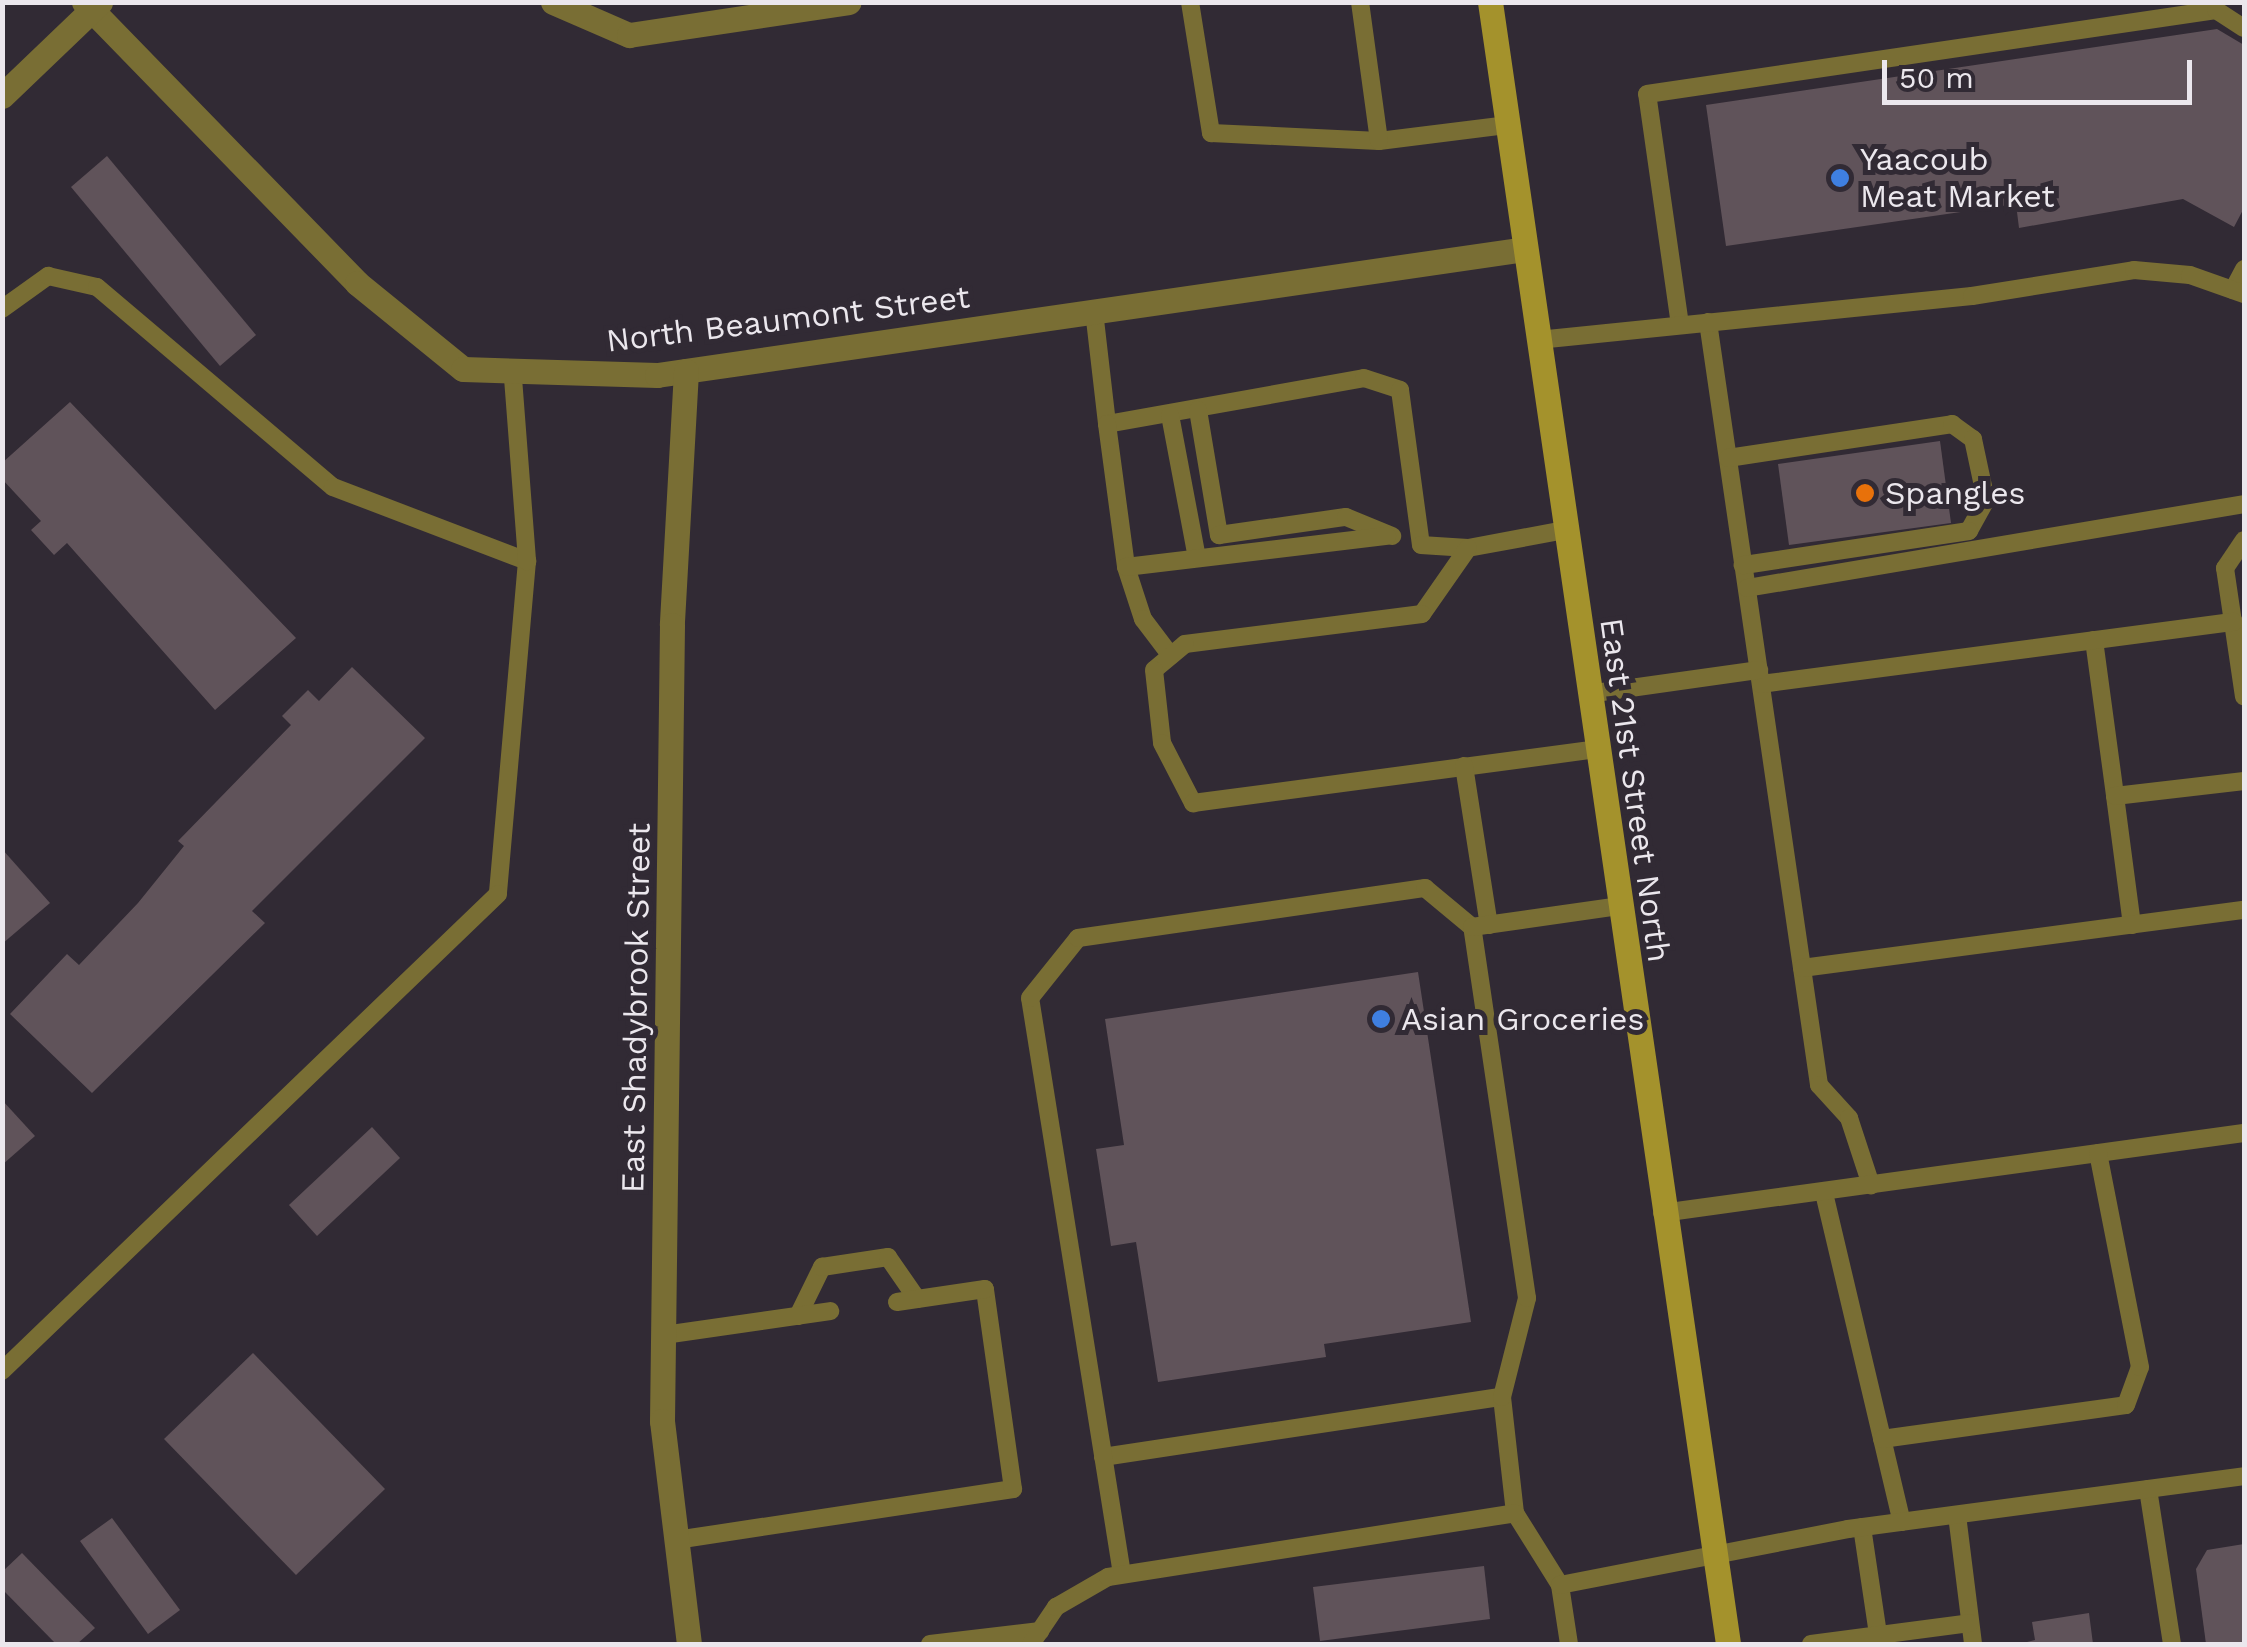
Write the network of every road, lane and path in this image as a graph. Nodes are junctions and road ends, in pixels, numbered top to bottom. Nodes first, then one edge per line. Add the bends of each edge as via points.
1 (554, 2) edge
2 (849, 2) edge
3 (1190, 2) edge
4 (1360, 2) edge
5 (1490, 2) edge
6 (92, 5) edge
7 (2244, 28) edge
8 (2, 96) edge
9 (1508, 125) junction
10 (1379, 141) junction
11 (1525, 248) junction
12 (2244, 268) edge
13 (2239, 292) edge
14 (2, 309) edge
15 (1094, 312) junction
16 (1708, 322) junction
17 (1680, 325) junction
18 (1538, 340) junction
19 (686, 371) junction
20 (513, 378) junction
21 (1198, 410) junction
22 (1170, 416) junction
23 (1107, 424) junction
24 (1728, 458) junction
25 (2244, 504) edge
26 (1565, 530) junction
27 (1417, 532) junction
28 (1392, 536) junction
29 (2244, 540) edge
30 (1468, 548) junction
31 (1196, 552) junction
32 (527, 561) junction
33 (1743, 565) junction
34 (1126, 568) junction
35 (1747, 588) junction
36 (2234, 622) junction
37 (2094, 640) junction
38 (1171, 656) junction
39 (1760, 677) junction
40 (1588, 694) junction
41 (2244, 697) edge
42 (1596, 749) junction
43 (1464, 766) junction
44 (2244, 781) edge
45 (2116, 796) junction
46 (1619, 906) junction
47 (2244, 910) edge
48 (2132, 924) junction
49 (1480, 926) junction
50 (1802, 968) junction
51 (2244, 1134) edge
52 (2098, 1153) junction
53 (1871, 1185) junction
54 (1824, 1192) junction
55 (1662, 1213) junction
56 (917, 1299) junction
57 (897, 1302) dead end
58 (830, 1311) dead end
59 (798, 1316) junction
60 (664, 1335) junction
61 (2, 1371) edge
62 (1502, 1397) junction
63 (1882, 1439) junction
64 (1103, 1457) junction
65 (2244, 1476) edge
66 (2148, 1489) junction
67 (1515, 1513) junction
68 (1957, 1515) junction
69 (1902, 1522) junction
70 (1862, 1527) junction
71 (676, 1540) junction
72 (1716, 1560) junction
73 (1122, 1574) junction
74 (1560, 1585) junction
75 (1970, 1622) junction
76 (1878, 1634) junction
77 (1035, 1638) edge
78 (1850, 1641) edge
79 (689, 1644) edge
80 (930, 1644) edge
81 (1569, 1644) edge
82 (1728, 1644) edge
83 (1811, 1644) edge
84 (1973, 1644) edge
85 (2172, 1644) edge

1 - 2 street via 629,35
3 - 10 lane via 1211,133
4 - 10 lane
5 - 9 main road, East 21st Street North
6 - 8 street
6 - 20 street, North Beaumont Street via 424,344 463,369
7 - 17 lane via 2216,10 1647,94
9 - 10 lane
9 - 11 main road, East 21st Street North
11 - 15 street, North Beaumont Street
11 - 18 main road, East 21st Street North
12 - 13 lane
13 - 16 lane via 2134,270
14 - 32 lane via 48,276 96,286 332,487
15 - 19 street, North Beaumont Street
15 - 23 lane
16 - 17 lane
16 - 24 lane
17 - 18 lane
18 - 26 main road, East 21st Street North
19 - 20 street, North Beaumont Street
19 - 60 street, East Shadybrook Street via 672,625
20 - 32 lane
21 - 22 lane
21 - 27 lane via 1364,378 1400,390
21 - 28 lane via 1219,535 1346,517
22 - 23 lane
22 - 31 lane
23 - 34 lane
24 - 33 lane
24 - 33 lane via 1952,424 1973,439 1986,500 1969,531
25 - 35 lane
26 - 30 lane
26 - 40 main road, East 21st Street North
27 - 28 lane
27 - 30 lane via 1422,545
28 - 31 lane via 1236,558
29 - 36 lane via 2225,568
30 - 38 lane via 1422,614 1185,644
31 - 34 lane
32 - 61 lane via 498,894
33 - 35 lane
34 - 38 lane via 1143,619
35 - 39 lane
36 - 37 lane
36 - 41 lane
37 - 39 lane
37 - 45 lane
38 - 43 lane via 1154,670 1162,744 1193,803
39 - 40 lane
39 - 50 lane
40 - 42 main road, East 21st Street North
42 - 43 lane
42 - 46 main road, East 21st Street North
43 - 49 lane
44 - 45 lane
45 - 48 lane
46 - 49 lane
46 - 55 main road, East 21st Street North
47 - 48 lane
48 - 50 lane
49 - 62 lane via 1527,1298
49 - 64 lane via 1425,888 1078,938 1030,998
50 - 53 lane via 1819,1085 1849,1118
51 - 52 lane
52 - 53 lane
52 - 63 lane via 2140,1368 2126,1405
53 - 54 lane
54 - 55 lane
54 - 63 lane
55 - 72 main road, East 21st Street North
56 - 57 lane
56 - 59 lane via 888,1257 822,1267
56 - 71 lane via 985,1289 1014,1489
58 - 59 lane
59 - 60 lane
60 - 71 street, East Shadybrook Street via 662,1421
62 - 64 lane
62 - 67 lane
63 - 69 lane
64 - 73 lane
65 - 66 lane
66 - 68 lane
66 - 85 lane
67 - 73 lane
67 - 74 lane
68 - 69 lane
68 - 75 lane
69 - 70 lane
70 - 72 lane
70 - 76 lane
71 - 79 street, East Shadybrook Street
72 - 74 lane
72 - 82 main road, East 21st Street North
73 - 77 lane via 1056,1608
74 - 81 lane
75 - 76 lane
75 - 84 lane
76 - 78 lane
77 - 80 lane
78 - 83 lane

